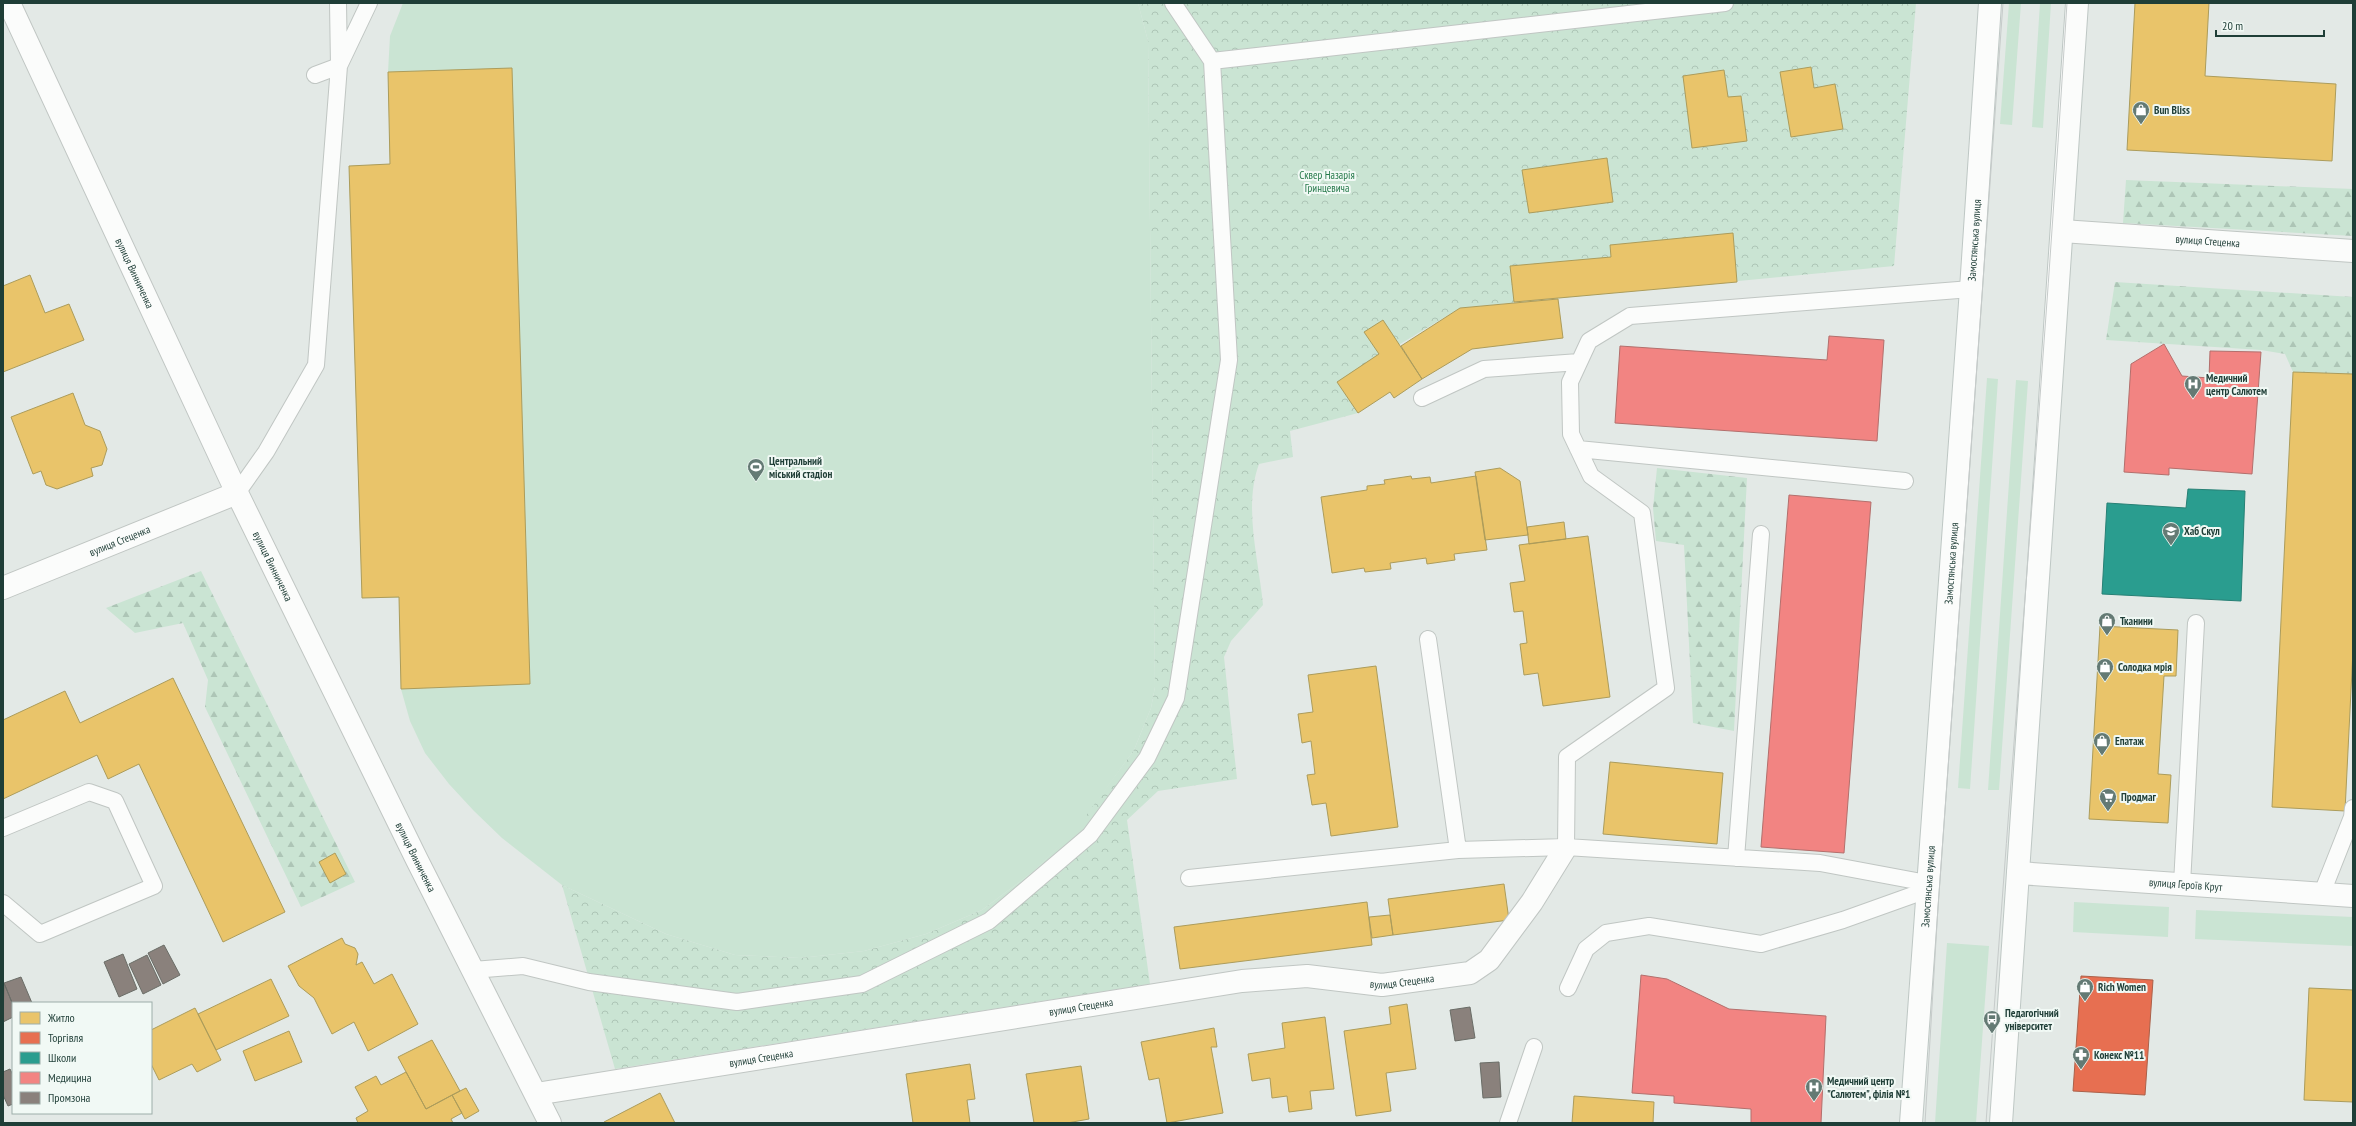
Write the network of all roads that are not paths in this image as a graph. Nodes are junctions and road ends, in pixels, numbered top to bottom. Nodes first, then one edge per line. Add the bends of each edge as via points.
1 (9, 3) edge
2 (338, 3) edge
3 (369, 3) edge
4 (1173, 3) edge
5 (1725, 3) edge
6 (1990, 3) edge
7 (2077, 3) edge
8 (1212, 61) junction
9 (339, 66) junction
10 (315, 75) dead end
11 (2062, 231) junction
12 (2353, 251) edge
13 (1971, 289) junction
14 (1579, 362) junction
15 (1422, 398) dead end
16 (1578, 449) junction
17 (1905, 481) dead end
18 (237, 493) junction
19 (1761, 534) dead end
20 (3, 588) edge
21 (2196, 623) dead end
22 (1428, 639) dead end
23 (2353, 808) edge
24 (3, 828) edge
25 (1566, 847) junction
26 (1458, 850) junction
27 (1736, 858) junction
28 (2018, 873) junction
29 (1189, 878) dead end
30 (2182, 884) junction
31 (1927, 886) junction
32 (2322, 893) junction
33 (2353, 896) edge
34 (3, 903) edge
35 (473, 970) junction
36 (1568, 988) dead end
37 (1534, 1047) dead end
38 (536, 1094) junction
39 (550, 1123) edge
40 (1508, 1123) edge
41 (1911, 1123) edge
42 (2001, 1123) edge

1 - 18 street, вулиця Винниченка
2 - 9 lane
3 - 9 lane
4 - 8 lane
5 - 8 lane
6 - 13 street, Замостянська вулиця
7 - 11 street
8 - 35 lane via 1229,360 1176,698 1147,758 1090,835 988,921 862,984 737,1002 589,982 523,966
9 - 10 lane
9 - 18 lane via 316,365 266,452
11 - 12 street, вулиця Стеценка
11 - 28 street
13 - 14 lane via 1630,316 1589,341
13 - 31 street, Замостянська вулиця
14 - 15 lane via 1484,370
14 - 16 lane via 1570,382 1572,434
16 - 17 lane
16 - 25 lane via 1591,476 1642,513 1666,688 1567,757
18 - 20 street, вулиця Стеценка
18 - 35 street, вулиця Винниченка
19 - 27 lane
21 - 30 lane
22 - 26 lane
23 - 32 lane via 2352,817
24 - 34 lane via 89,792 115,801 154,886 40,934
25 - 26 lane
25 - 27 lane
25 - 38 street, вулиця Стеценка via 1532,902 1489,960 1470,973 1382,985 1307,976 1242,981
26 - 29 lane
27 - 31 lane via 1820,863
28 - 30 street, вулиця Героїв Крут
28 - 42 street
30 - 32 street, вулиця Героїв Крут
31 - 36 lane via 1843,920 1761,944 1649,926 1606,932 1586,949
31 - 41 street, Замостянська вулиця
32 - 33 street, вулиця Героїв Крут
35 - 38 street, вулиця Винниченка
37 - 40 lane
38 - 39 street, вулиця Винниченка

